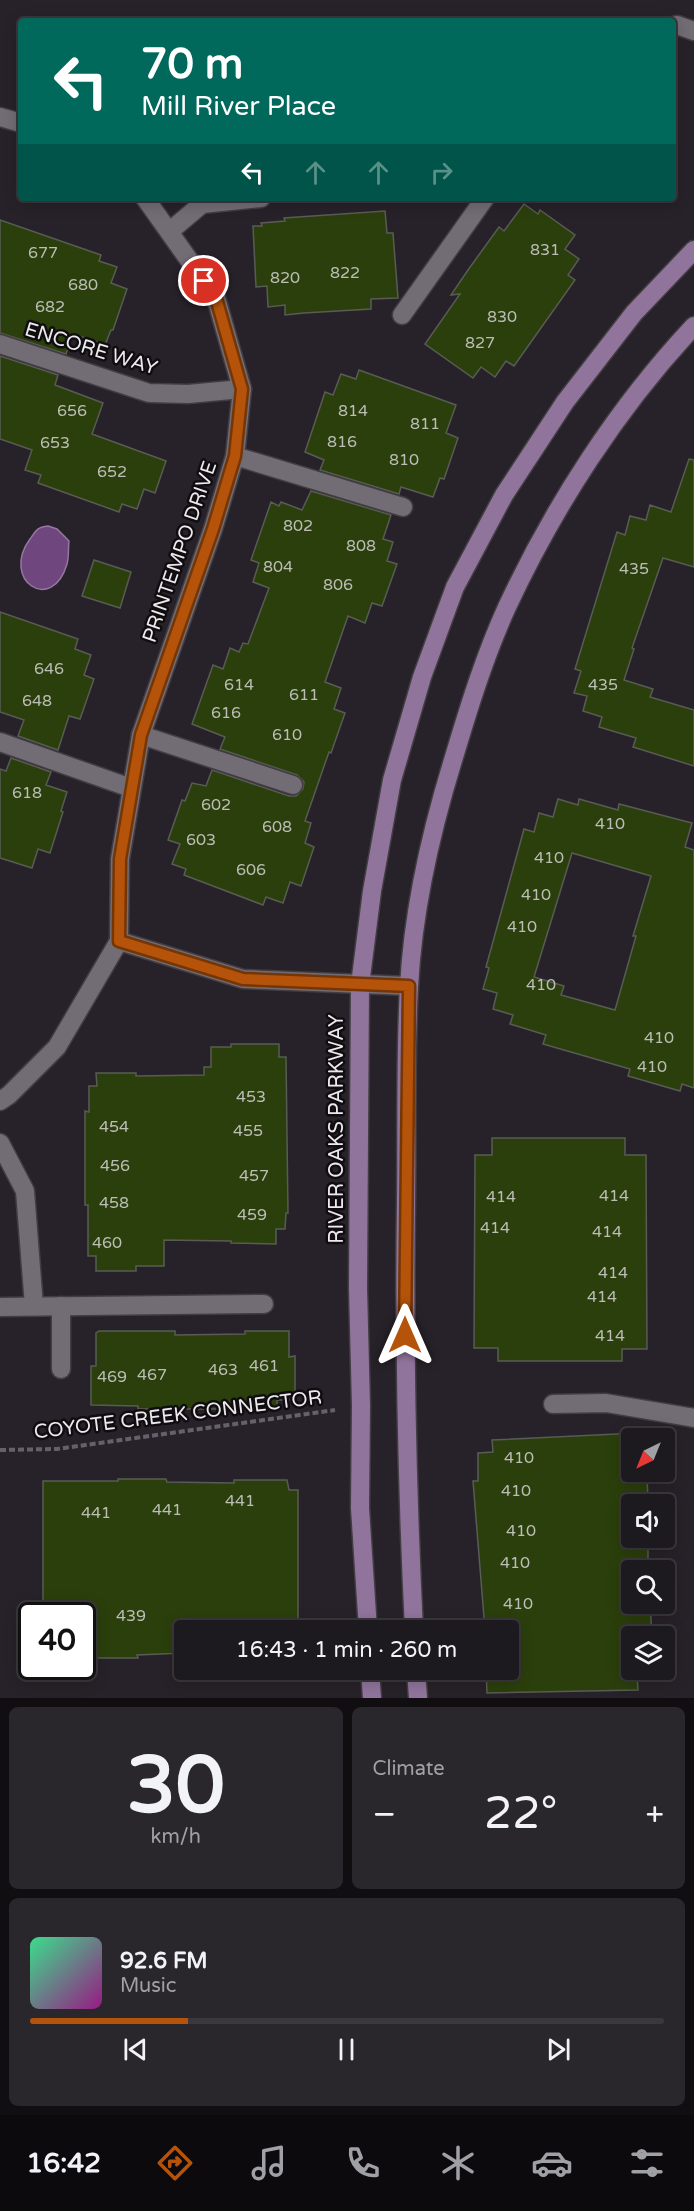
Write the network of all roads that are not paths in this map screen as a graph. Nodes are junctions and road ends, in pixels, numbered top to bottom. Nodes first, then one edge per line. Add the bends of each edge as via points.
1 (676, 25) edge
2 (694, 31) edge
3 (0, 117) edge
4 (18, 122) edge
5 (147, 201) edge
6 (232, 201) edge
7 (484, 201) edge
8 (170, 231) junction
9 (694, 250) edge
10 (402, 315) dead end
11 (694, 326) edge
12 (0, 344) edge
13 (242, 389) junction
14 (235, 456) junction
15 (403, 507) dead end
16 (141, 735) junction
17 (0, 742) edge
18 (293, 785) dead end
19 (131, 788) junction
20 (119, 941) junction
21 (360, 985) junction
22 (409, 986) junction
23 (0, 1101) edge
24 (0, 1143) edge
25 (264, 1304) dead end
26 (34, 1306) junction
27 (62, 1306) junction
28 (0, 1307) edge
29 (61, 1369) dead end
30 (553, 1404) dead end
31 (694, 1418) edge
32 (367, 1620) edge
33 (414, 1620) edge
34 (371, 1680) edge
35 (417, 1680) edge
36 (372, 1698) edge
37 (418, 1698) edge

1 - 2 street
3 - 4 street
5 - 8 street, PRINTEMPO DRIVE
6 - 8 street via 202,204
7 - 10 street
8 - 13 street, PRINTEMPO DRIVE via 216,298
9 - 21 street, RIVER OAKS PARKWAY via 634,313 565,402 504,495 455,587 422,677 392,780
11 - 22 street via 603,439 553,517 506,609 470,705 440,803 422,886
12 - 13 street, ENCORE WAY via 149,393
13 - 14 street, PRINTEMPO DRIVE
14 - 15 street
14 - 16 street, PRINTEMPO DRIVE
16 - 18 street
16 - 19 street, PRINTEMPO DRIVE
17 - 19 street
19 - 20 street, PRINTEMPO DRIVE via 120,859
20 - 21 street via 243,979
20 - 23 street via 57,1047
21 - 22 street
21 - 32 street, RIVER OAKS PARKWAY via 360,1508
22 - 33 street via 405,1423
24 - 26 street via 25,1191
25 - 27 street
26 - 27 street
26 - 28 street
27 - 29 street
30 - 31 street via 606,1403
34 - 36 street
35 - 37 street

